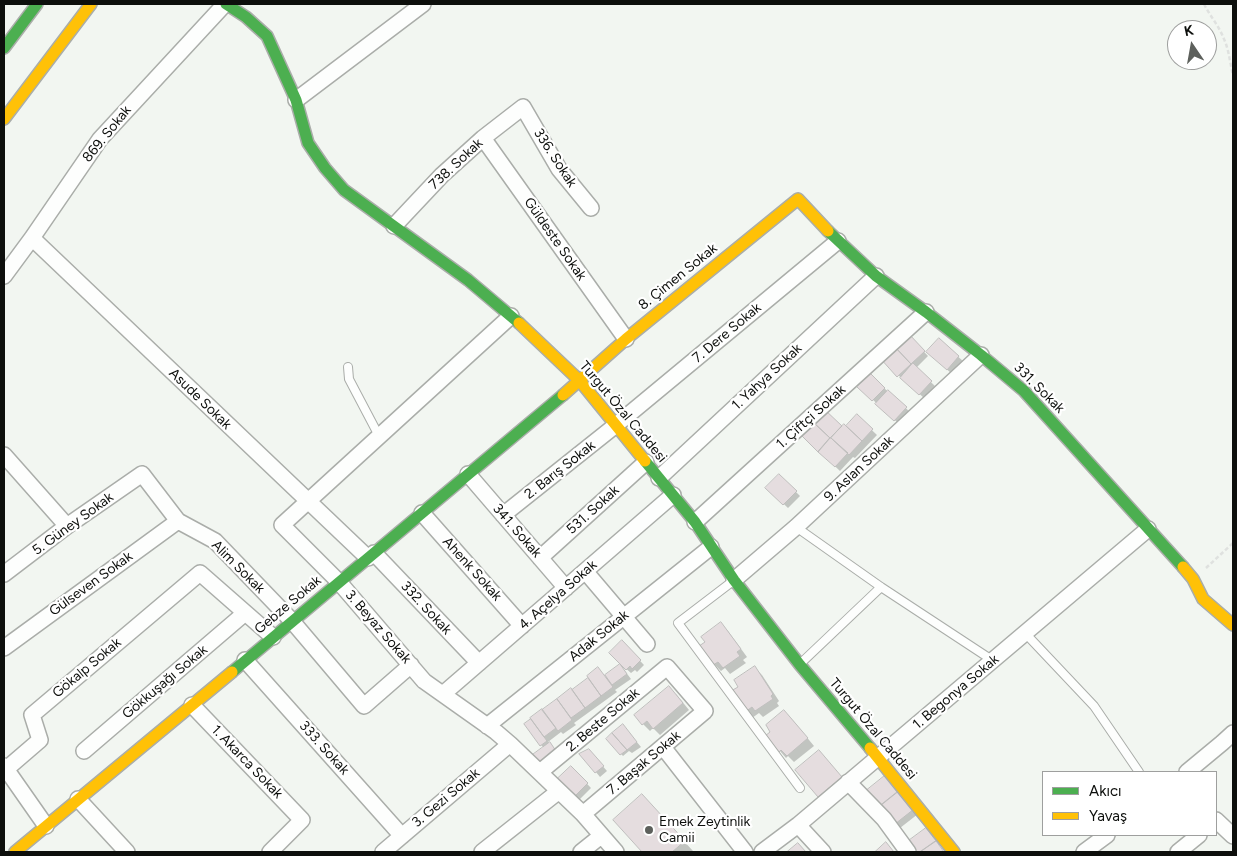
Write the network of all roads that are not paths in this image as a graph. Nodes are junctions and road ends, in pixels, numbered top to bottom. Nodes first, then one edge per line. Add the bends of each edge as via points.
1 (37, 4) edge
2 (90, 4) edge
3 (225, 4) edge
4 (423, 4) edge
5 (4, 48) edge
6 (296, 100) junction
7 (522, 107) joint
8 (4, 119) edge
9 (483, 138) junction
10 (798, 199) joint
11 (591, 208) dead end
12 (394, 226) junction
13 (32, 238) junction
14 (838, 241) junction
15 (4, 276) edge
16 (876, 276) junction
17 (926, 312) junction
18 (511, 316) junction
19 (626, 339) junction
20 (982, 355) junction
21 (348, 367) dead end
22 (580, 381) junction
23 (616, 425) junction
24 (379, 436) junction
25 (4, 455) edge
26 (646, 462) junction
27 (468, 474) junction
28 (659, 478) junction
29 (673, 495) junction
30 (308, 502) junction
31 (422, 513) junction
32 (503, 515) junction
33 (178, 521) junction
34 (695, 522) junction
35 (67, 526) junction
36 (796, 527) junction
37 (1148, 529) junction
38 (711, 547) junction
39 (371, 555) junction
40 (540, 558) junction
41 (585, 571) junction
42 (4, 574) edge
43 (734, 580) junction
44 (339, 582) junction
45 (881, 587) junction
46 (566, 588) junction
47 (246, 613) junction
48 (624, 616) junction
49 (292, 621) junction
50 (1233, 625) edge
51 (522, 626) junction
52 (1025, 633) junction
53 (273, 637) junction
54 (648, 644) dead end
55 (4, 648) edge
56 (245, 660) junction
57 (992, 660) junction
58 (478, 663) junction
59 (410, 665) junction
60 (800, 665) junction
61 (443, 694) junction
62 (192, 705) junction
63 (706, 711) joint
64 (487, 726) junction
65 (1230, 743) edge
66 (510, 744) junction
67 (663, 747) junction
68 (84, 751) dead end
69 (878, 757) junction
70 (4, 769) edge
71 (1138, 771) edge
72 (1188, 771) edge
73 (540, 772) junction
74 (848, 782) junction
75 (800, 788) dead end
76 (559, 791) junction
77 (78, 799) junction
78 (583, 814) junction
79 (1217, 822) edge
80 (798, 825) junction
81 (46, 826) junction
82 (402, 836) junction
83 (600, 836) junction
84 (1106, 836) edge
85 (1198, 836) edge
86 (1233, 836) edge
87 (15, 852) edge
88 (127, 852) edge
89 (270, 852) edge
90 (383, 852) edge
91 (482, 852) edge
92 (581, 852) edge
93 (616, 852) edge
94 (745, 852) edge
95 (762, 852) edge
96 (823, 852) edge
97 (908, 852) edge
98 (954, 852) edge
99 (1084, 852) edge
100 (1178, 852) edge

1 - 5 main road
2 - 8 main road
3 - 6 main road, Turgut Özal Caddesi via 267,36
3 - 13 street, 869. Sokak via 100,139
4 - 6 street
6 - 12 main road, Turgut Özal Caddesi via 308,143 325,168 344,190
7 - 9 street, 738. Sokak
7 - 11 street, 336. Sokak via 559,169
9 - 12 street, 738. Sokak via 442,175
9 - 19 street, Güldeste Sokak
10 - 14 main road, 331. Sokak
10 - 19 main road, 8. Çimen Sokak
12 - 18 main road, Turgut Özal Caddesi
13 - 15 street, 869. Sokak
13 - 30 street, Asude Sokak
14 - 16 main road, 331. Sokak
14 - 23 street, 7. Dere Sokak
16 - 17 main road, 331. Sokak
16 - 28 street, 1. Yahya Sokak
17 - 20 main road, 331. Sokak
17 - 34 street, 1. Çiftçi Sokak
18 - 22 main road, Turgut Özal Caddesi
18 - 24 street, 3. Beyaz Sokak
19 - 22 main road, 8. Çimen Sokak
20 - 36 street, 9. Aslan Sokak
20 - 37 main road, 331. Sokak via 1024,391
21 - 24 lane via 349,379
22 - 23 main road, Turgut Özal Caddesi
22 - 27 main road, Gebze Sokak
23 - 26 main road, Turgut Özal Caddesi
23 - 32 street, 2. Barış Sokak
24 - 30 street, 3. Beyaz Sokak
25 - 35 street
26 - 28 main road, Turgut Özal Caddesi
26 - 40 street, 531. Sokak
27 - 31 main road, Gebze Sokak
27 - 32 street, 341. Sokak
28 - 29 main road, Turgut Özal Caddesi
29 - 34 main road, Turgut Özal Caddesi
29 - 41 street, 4. Açelya Sokak
30 - 39 street, Asude Sokak
30 - 44 street, 3. Beyaz Sokak via 282,525
31 - 39 main road, Gebze Sokak
31 - 51 street, Ahenk Sokak
32 - 40 street, 341. Sokak
33 - 35 street, 5. Güney Sokak via 142,474
33 - 49 street, Alim Sokak via 215,541
33 - 55 street, Gülseven Sokak
34 - 38 main road, Turgut Özal Caddesi
35 - 42 street, 5. Güney Sokak
36 - 43 street, 9. Aslan Sokak
36 - 45 lane
37 - 50 main road, 331. Sokak via 1193,579 1203,599
37 - 52 street, 1. Begonya Sokak
38 - 43 main road, Turgut Özal Caddesi
38 - 48 street, Adak Sokak
39 - 44 main road, Gebze Sokak
39 - 58 street, 332. Sokak
40 - 46 street, 341. Sokak
41 - 46 street, 4. Açelya Sokak
41 - 48 street
43 - 60 main road, Turgut Özal Caddesi
43 - 75 lane via 678,623
44 - 49 main road, Gebze Sokak
44 - 59 street, 3. Beyaz Sokak
45 - 57 lane
45 - 60 lane
46 - 51 street, 4. Açelya Sokak
47 - 53 street
47 - 68 street, Gökkuşağı Sokak
47 - 70 street, Gökalp Sokak via 200,573 32,715 40,740
48 - 54 street
48 - 64 street, Adak Sokak
49 - 53 main road, Gebze Sokak
49 - 59 street, Alim Sokak via 364,706
51 - 58 street, 4. Açelya Sokak
52 - 57 street, 1. Begonya Sokak
52 - 71 lane via 1094,706
53 - 56 main road, Gebze Sokak
56 - 62 main road, Gebze Sokak
56 - 82 street, 333. Sokak
57 - 69 street, 1. Begonya Sokak
58 - 61 street, 4. Açelya Sokak
59 - 61 street, 3. Beyaz Sokak via 424,681
60 - 69 main road, Turgut Özal Caddesi
61 - 64 street, 3. Beyaz Sokak
62 - 77 main road, Gebze Sokak
62 - 89 street, 1. Akarca Sokak via 302,820
63 - 67 street, 7. Başak Sokak
63 - 73 street, 2. Beste Sokak via 667,667
64 - 66 street, 3. Beyaz Sokak
65 - 72 street
66 - 73 street, 3. Beyaz Sokak
66 - 82 street, 3. Gezi Sokak
67 - 78 street, 7. Başak Sokak
67 - 94 street
69 - 74 street, 1. Begonya Sokak
69 - 98 main road, Turgut Özal Caddesi
70 - 81 street
73 - 76 street, 3. Beyaz Sokak
74 - 80 street, 1. Begonya Sokak
74 - 97 street via 884,819
76 - 78 street, 3. Beyaz Sokak
76 - 91 street
77 - 81 main road, Gebze Sokak
77 - 88 street
78 - 83 street, 3. Beyaz Sokak
79 - 86 street
80 - 95 street, 1. Begonya Sokak
80 - 96 street
81 - 87 main road, Gebze Sokak
82 - 90 street, 3. Gezi Sokak
83 - 92 street
83 - 93 street, 3. Beyaz Sokak
84 - 99 street
85 - 100 street

